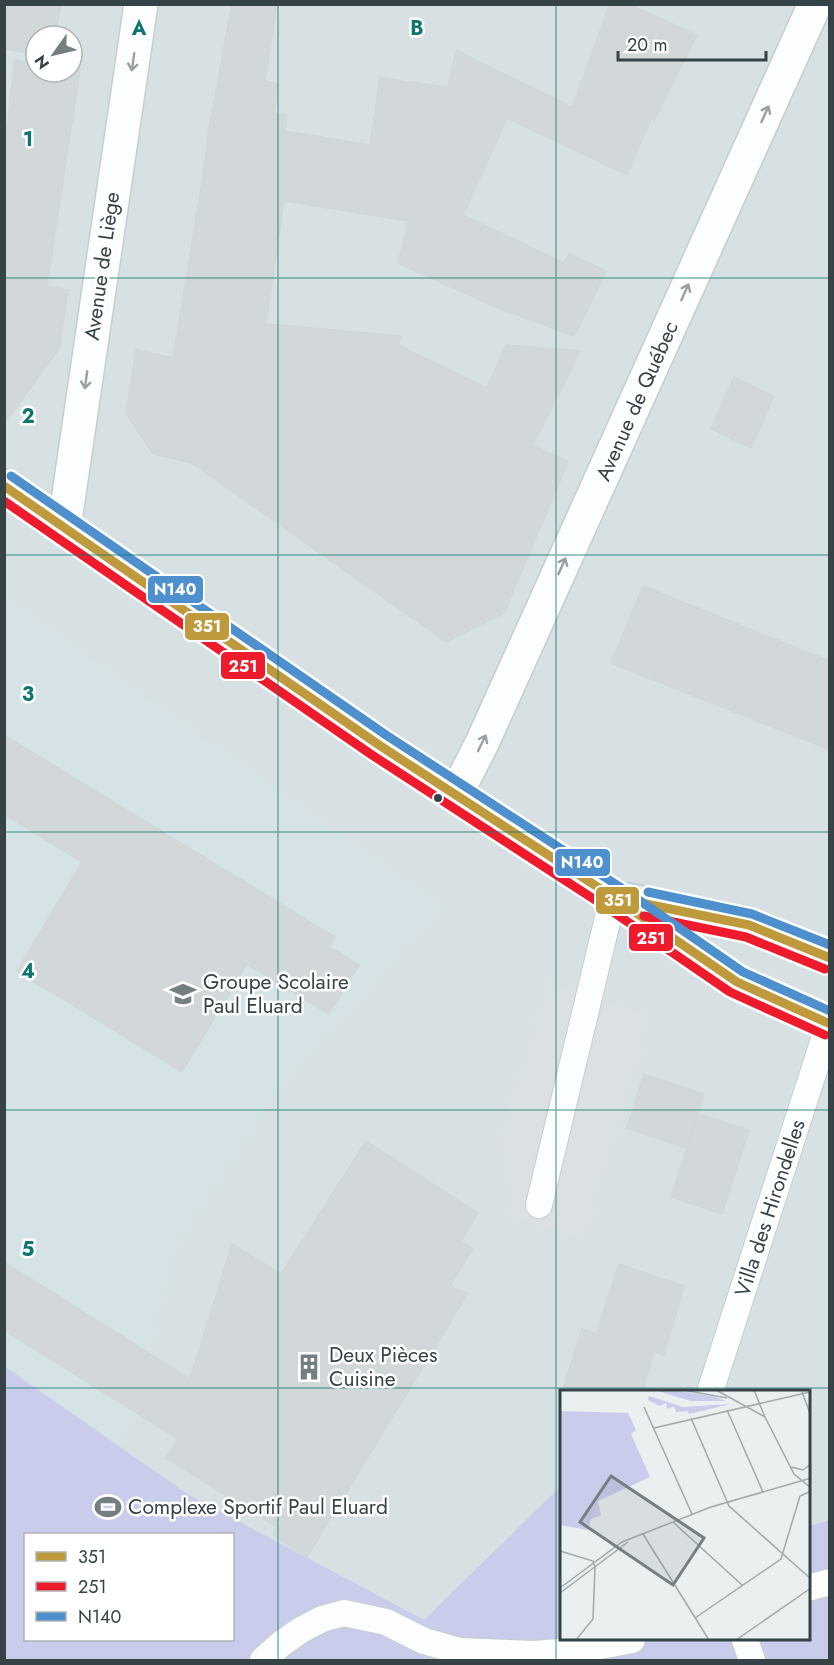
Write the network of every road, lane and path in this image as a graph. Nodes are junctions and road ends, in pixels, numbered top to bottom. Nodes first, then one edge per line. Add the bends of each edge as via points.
1 (141, 4) edge
2 (815, 4) edge
3 (4, 486) edge
4 (64, 528) junction
5 (455, 796) junction
6 (613, 897) junction
7 (830, 957) edge
8 (829, 1024) edge
9 (539, 1205) dead end
10 (711, 1390) edge
11 (830, 1582) edge
12 (810, 1587) edge
13 (627, 1641) edge
14 (745, 1641) edge
15 (263, 1660) edge
16 (752, 1660) edge

1 -> 4 street, Avenue de Liège
5 -> 2 street, Avenue de Québec
3 - 4 main road
4 - 5 main road
5 - 6 main road
6 - 7 main road via 749,925
6 - 8 main road via 737,982
6 - 9 lane
8 - 10 lane, Villa des Hirondelles
11 - 12 lane
13 - 15 lane via 534,1654 460,1651 424,1641 386,1622 344,1613 301,1630
14 - 16 lane

